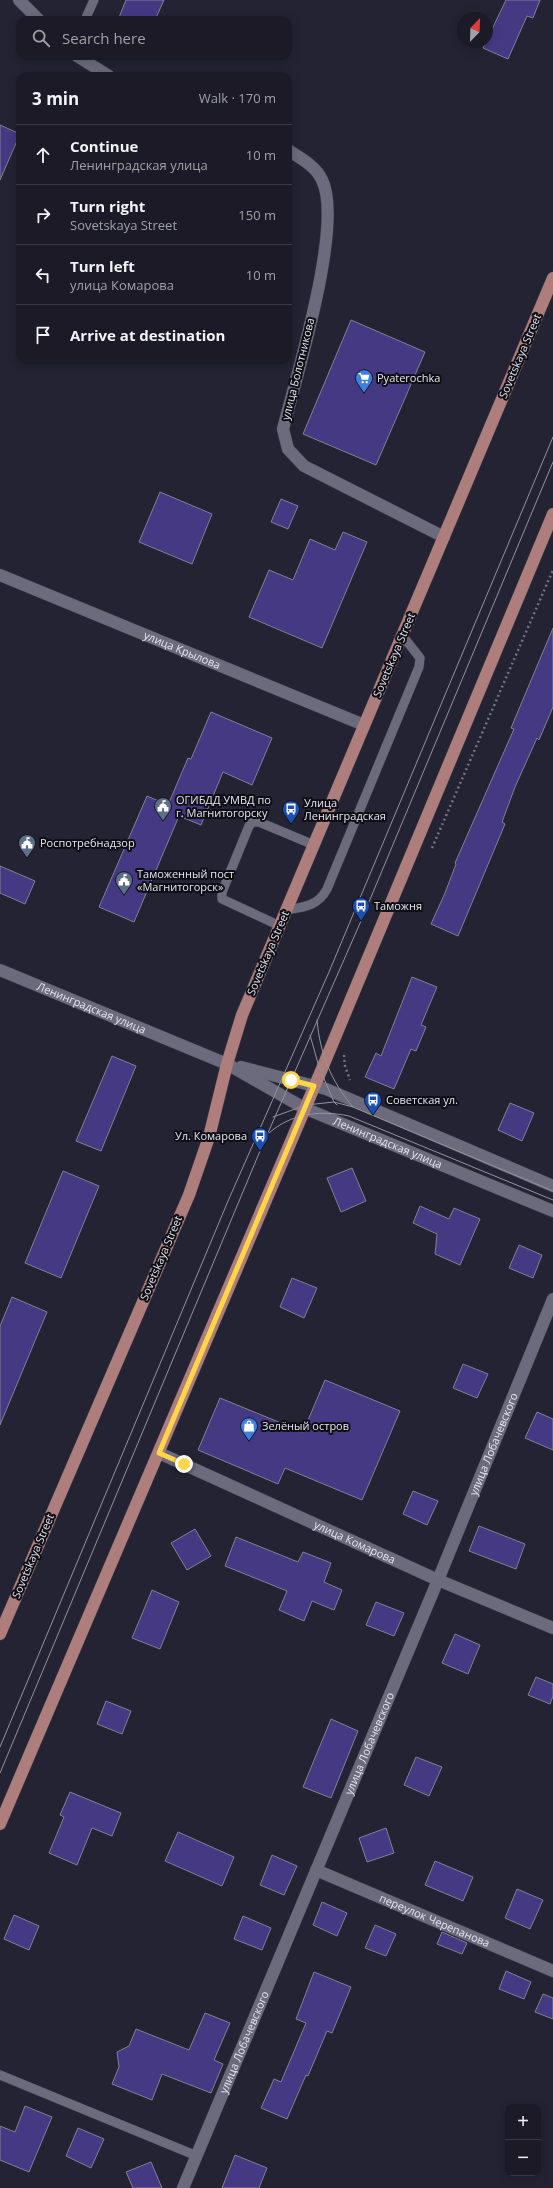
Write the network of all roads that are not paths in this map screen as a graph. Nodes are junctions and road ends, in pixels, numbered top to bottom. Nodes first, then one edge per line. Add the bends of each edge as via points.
1 (19, 0) edge
2 (94, 0) edge
3 (35, 16) edge
4 (87, 16) edge
5 (84, 60) edge
6 (103, 72) edge
7 (292, 153) edge
8 (553, 278) edge
9 (553, 514) edge
10 (444, 537) junction
11 (0, 575) edge
12 (402, 635) junction
13 (364, 725) junction
14 (314, 845) junction
15 (286, 910) junction
16 (280, 926) junction
17 (0, 970) edge
18 (227, 1064) junction
19 (314, 1086) junction
20 (304, 1108) junction
21 (553, 1186) edge
22 (553, 1211) edge
23 (553, 1299) edge
24 (159, 1453) junction
25 (438, 1580) junction
26 (553, 1628) edge
27 (0, 1634) edge
28 (0, 1824) edge
29 (316, 1870) junction
30 (553, 1970) edge
31 (0, 2075) edge
32 (197, 2156) junction
33 (184, 2188) edge

1 - 3 street
2 - 4 lane
5 - 6 street
7 - 10 street, улица Болотникова via 309,164 322,180 329,212 322,270 283,429 288,449 304,466
8 - 10 main road, Sovetskaya Street
9 - 19 main road
10 - 12 main road, Sovetskaya Street
11 - 13 street, улица Крылова
12 - 13 main road, Sovetskaya Street
12 - 15 lane via 420,658 419,667 330,882 322,899 313,905
13 - 14 main road, Sovetskaya Street
14 - 15 main road, Sovetskaya Street
14 - 16 lane via 259,822 253,822 249,826 222,892 222,899
15 - 16 main road, Sovetskaya Street
16 - 18 main road, Sovetskaya Street via 242,1015
17 - 18 street, Ленинградская улица
18 - 19 street, Ленинградская улица
18 - 20 street, Ленинградская улица
18 - 27 main road, Sovetskaya Street via 209,1137 189,1195
19 - 20 main road
19 - 21 street, Ленинградская улица
20 - 22 street, Ленинградская улица
20 - 24 main road
23 - 25 street, улица Лобачевского
24 - 25 street, улица Комарова
24 - 28 main road
25 - 26 street, улица Комарова
25 - 29 street, улица Лобачевского
29 - 30 street, переулок Черепанова
29 - 32 street, улица Лобачевского
31 - 32 lane
32 - 33 street, улица Лобачевского

